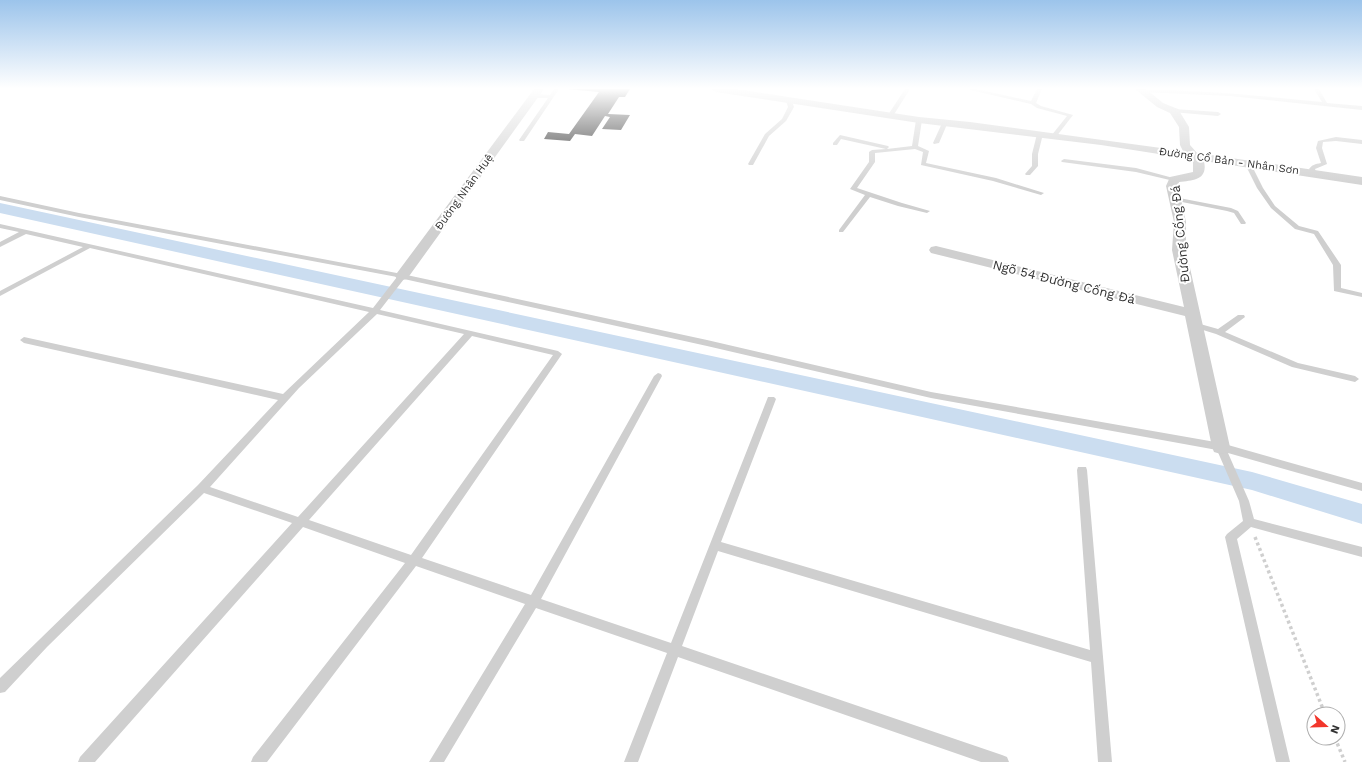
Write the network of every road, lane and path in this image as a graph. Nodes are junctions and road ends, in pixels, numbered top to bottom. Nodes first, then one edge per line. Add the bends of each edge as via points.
1 (514, 125) edge
2 (533, 125) edge
3 (779, 125) edge
4 (917, 125) edge
5 (944, 125) edge
6 (965, 125) edge
7 (1063, 125) edge
8 (1183, 125) edge
9 (1040, 134) junction
10 (1054, 136) junction
11 (522, 140) dead end
12 (936, 142) dead end
13 (1362, 142) edge
14 (835, 144) dead end
15 (915, 147) junction
16 (891, 149) junction
17 (1195, 156) junction
18 (1064, 161) dead end
19 (751, 164) dead end
20 (1248, 164) junction
21 (1028, 174) dead end
22 (1314, 174) junction
23 (1174, 179) junction
24 (1362, 181) edge
25 (1042, 193) dead end
26 (869, 194) junction
27 (0, 198) edge
28 (1174, 199) junction
29 (927, 211) dead end
30 (1242, 223) dead end
31 (0, 226) edge
32 (841, 231) dead end
33 (26, 232) junction
34 (0, 245) edge
35 (89, 246) junction
36 (936, 250) dead end
37 (402, 276) junction
38 (0, 294) edge
39 (1362, 295) edge
40 (374, 312) junction
41 (1241, 317) dead end
42 (1192, 318) junction
43 (1219, 332) junction
44 (469, 334) junction
45 (24, 340) dead end
46 (658, 376) dead end
47 (1355, 379) dead end
48 (285, 398) junction
49 (770, 399) dead end
50 (1222, 447) junction
51 (1082, 470) dead end
52 (1362, 487) edge
53 (202, 488) junction
54 (302, 522) junction
55 (1249, 522) junction
56 (714, 545) junction
57 (1362, 552) edge
58 (414, 560) junction
59 (534, 601) junction
60 (674, 650) junction
61 (1097, 658) junction
62 (0, 687) edge
63 (1323, 706) edge
64 (1338, 746) edge
65 (85, 762) edge
66 (258, 762) edge
67 (436, 762) edge
68 (631, 762) edge
69 (1002, 762) edge
70 (1105, 762) edge
71 (1283, 762) edge
72 (1345, 762) edge

1 - 37 street, Đường Nhân Huệ
2 - 11 lane
3 - 19 lane via 767,135
4 - 15 lane
5 - 12 lane
6 - 9 street, Đường Cổ Bản - Nhân Sơn
7 - 10 lane
8 - 17 street, Đường Cống Đá via 1185,145
9 - 10 street, Đường Cổ Bản - Nhân Sơn
9 - 21 lane via 1035,166
10 - 17 street, Đường Cổ Bản - Nhân Sơn
13 - 22 lane via 1336,139 1321,141 1318,148 1324,164 1312,169
14 - 16 lane via 840,137
15 - 16 lane
15 - 25 lane via 926,151 923,164 994,179
16 - 26 lane via 872,152 872,162 853,189
17 - 20 street, Đường Cổ Bản - Nhân Sơn
17 - 23 street, Đường Cống Đá via 1200,170 1197,175
18 - 23 lane via 1136,170
20 - 22 street, Đường Cổ Bản - Nhân Sơn
20 - 39 lane via 1273,207 1297,228 1316,232 1337,265 1337,289
22 - 24 street, Đường Cổ Bản - Nhân Sơn
23 - 28 street, Đường Cống Đá
26 - 29 lane
26 - 32 lane
27 - 37 lane via 87,217
28 - 30 lane via 1229,209 1236,212
28 - 42 street, Đường Cống Đá via 1180,222 1179,250
31 - 33 lane
33 - 34 lane
33 - 35 lane
35 - 38 lane
35 - 40 lane
36 - 42 street, Ngõ 54 Đường Cống Đá
37 - 40 lane
37 - 50 lane via 931,395
40 - 44 lane
40 - 48 lane
41 - 43 lane
42 - 43 lane
42 - 50 street, Đường Cống Đá
43 - 47 lane via 1295,365
44 - 54 lane
44 - 58 lane via 558,354
45 - 48 lane
46 - 59 lane
48 - 53 lane
49 - 56 lane
50 - 52 lane
50 - 55 lane via 1244,501
51 - 61 lane
53 - 54 lane
53 - 62 lane
54 - 58 lane
54 - 65 lane
55 - 57 lane
55 - 63 path
55 - 71 lane via 1231,537
56 - 60 lane
56 - 61 lane
58 - 59 lane
58 - 66 lane
59 - 60 lane
59 - 67 lane
60 - 68 lane
60 - 69 lane
61 - 70 lane
64 - 72 path

